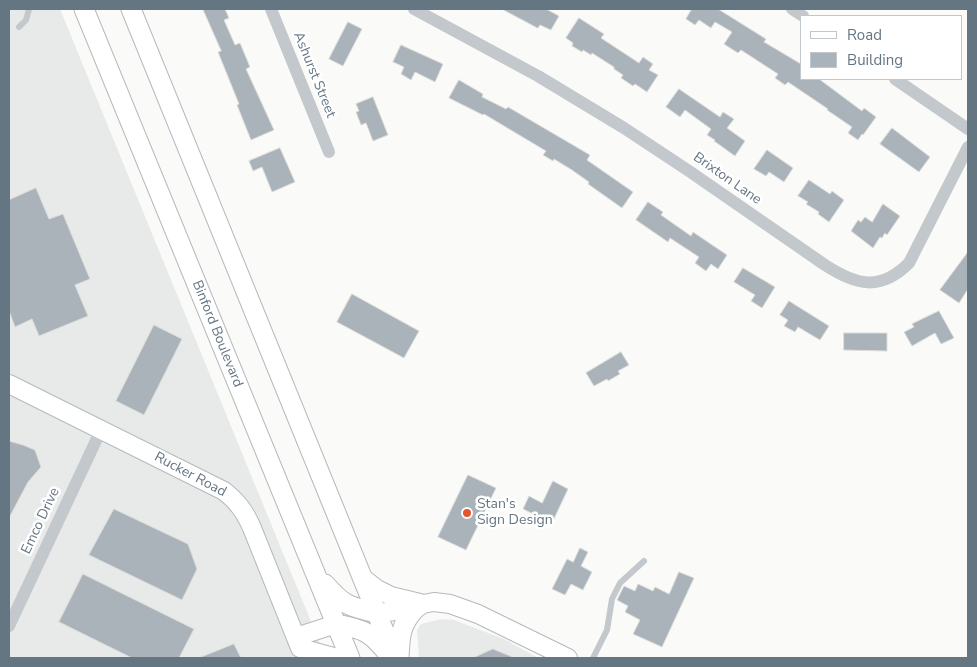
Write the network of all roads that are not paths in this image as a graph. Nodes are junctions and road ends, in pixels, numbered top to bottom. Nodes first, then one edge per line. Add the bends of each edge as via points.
1 (28, 9) edge
2 (84, 9) edge
3 (131, 9) edge
4 (271, 9) edge
5 (414, 9) edge
6 (19, 27) dead end
7 (896, 80) edge
8 (968, 128) edge
9 (968, 147) edge
10 (329, 152) dead end
11 (9, 384) edge
12 (101, 430) junction
13 (644, 561) dead end
14 (317, 575) junction
15 (363, 578) junction
16 (419, 607) junction
17 (377, 613) junction
18 (336, 624) junction
19 (9, 626) edge
20 (300, 648) edge
21 (337, 658) edge
22 (350, 658) edge
23 (395, 658) edge
24 (568, 658) edge
25 (593, 658) edge

1 - 6 lane via 26,20
2 - 14 main road, Binford Boulevard
3 - 15 main road
4 - 10 street, Ashurst Street
5 - 9 street, Brixton Lane via 592,109 840,275 857,282 885,280 909,263
7 - 8 street
11 - 12 street, Rucker Road
12 - 19 street, Emco Drive
12 - 20 street, Rucker Road via 224,491 236,501 252,528
13 - 25 lane via 620,583 612,599 607,630
14 - 17 main road via 339,600
14 - 18 main road, Binford Boulevard
15 - 16 street via 377,589
15 - 17 main road
16 - 17 street
16 - 23 main road via 404,623
16 - 24 street via 443,602 468,609
17 - 23 main road
18 - 20 street
18 - 22 main road, Binford Boulevard
18 - 23 main road via 357,627 374,636
20 - 21 street

